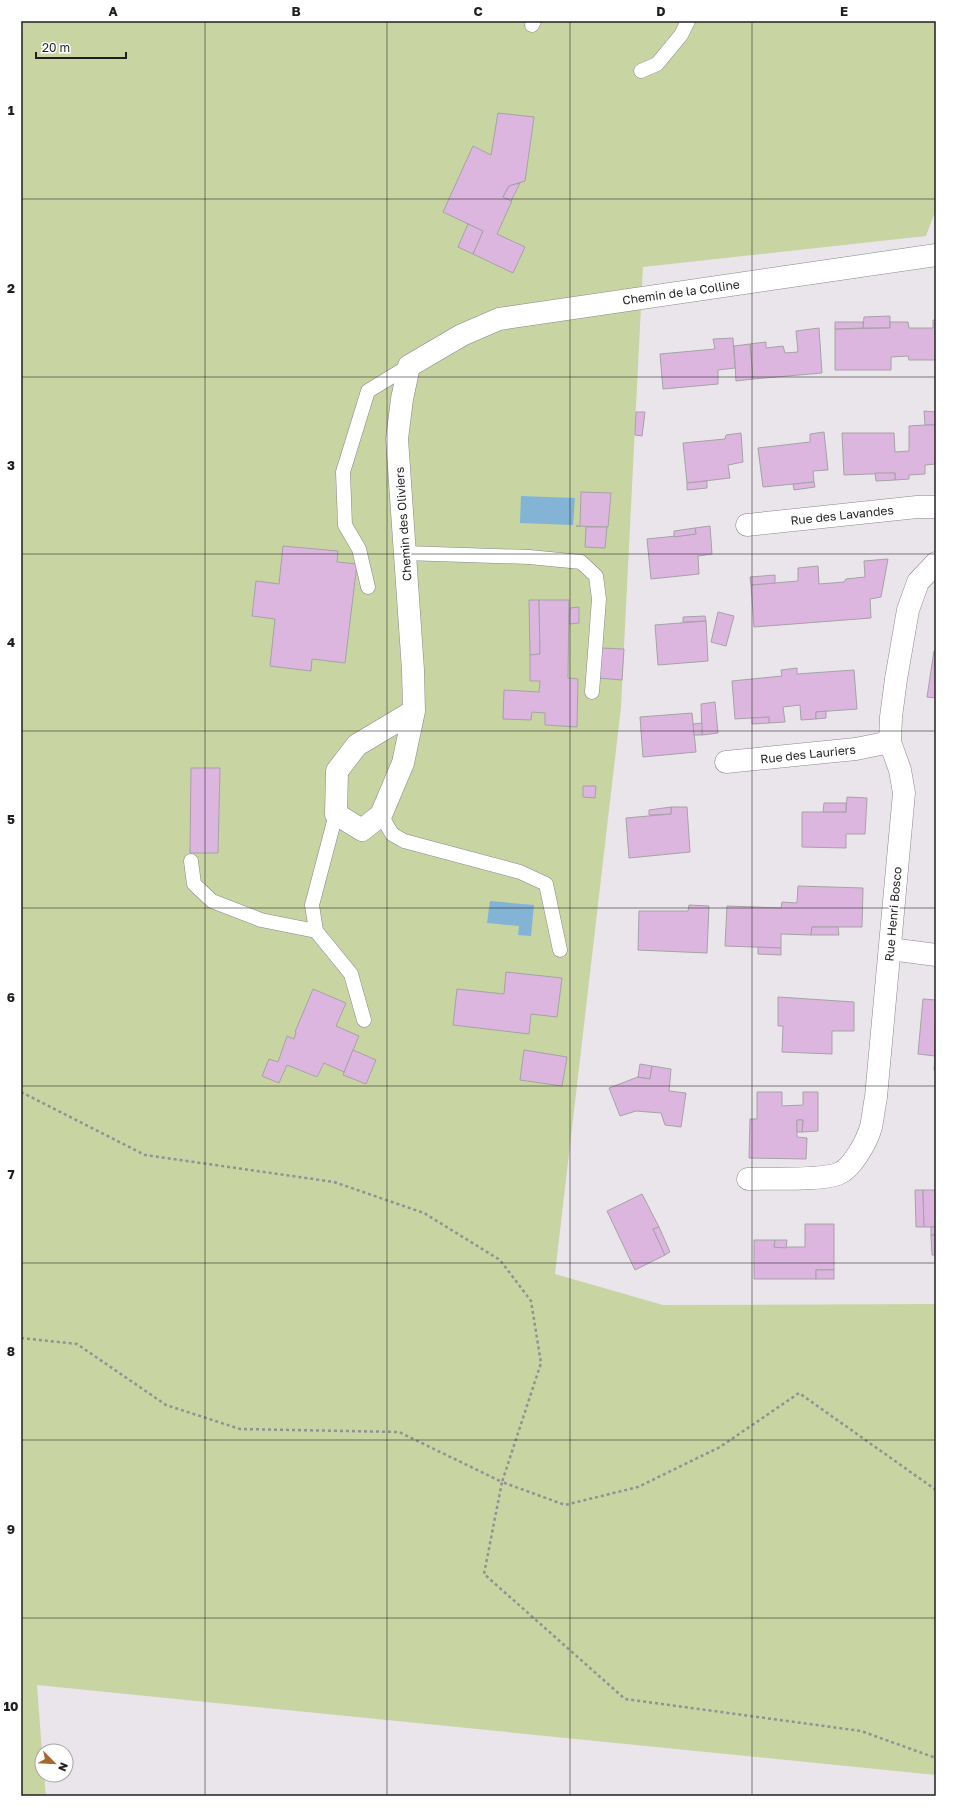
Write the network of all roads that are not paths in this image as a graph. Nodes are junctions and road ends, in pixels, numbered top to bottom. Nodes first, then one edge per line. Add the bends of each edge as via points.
1 (688, 21) edge
2 (641, 71) dead end
3 (936, 255) edge
4 (409, 366) junction
5 (936, 507) edge
6 (747, 525) dead end
7 (404, 553) junction
8 (936, 563) edge
9 (368, 587) dead end
10 (592, 692) dead end
11 (414, 711) junction
12 (890, 742) junction
13 (726, 762) dead end
14 (336, 814) junction
15 (381, 815) junction
16 (191, 861) dead end
17 (316, 931) junction
18 (890, 949) junction
19 (560, 950) dead end
20 (936, 955) edge
21 (364, 1020) dead end
22 (748, 1179) dead end

1 - 2 lane via 681,35 657,64
3 - 4 street, Chemin de la Colline via 500,318 462,335
4 - 7 street, Chemin des Oliviers via 397,439
4 - 9 lane via 368,391 343,472 345,525 360,550
5 - 6 street, Rue des Lavandes
7 - 10 lane via 581,562 596,576 598,599
7 - 11 street, Chemin des Oliviers
8 - 12 street, Rue Henri Bosco via 918,582 908,610 896,679
11 - 14 street via 357,745 341,766 338,771
11 - 15 street, Chemin des Oliviers via 403,763
12 - 13 street, Rue des Lauriers via 856,749
12 - 18 street, Rue Henri Bosco via 900,770 904,793
14 - 15 street, Chemin des Oliviers via 362,830
14 - 17 lane via 312,906
15 - 19 lane via 392,834 404,842 520,872 546,884
16 - 17 lane via 194,884 212,901 261,920
17 - 21 lane via 351,974
18 - 20 street
18 - 22 street, Rue Henri Bosco via 876,1097 871,1127 863,1145 848,1167 838,1174

